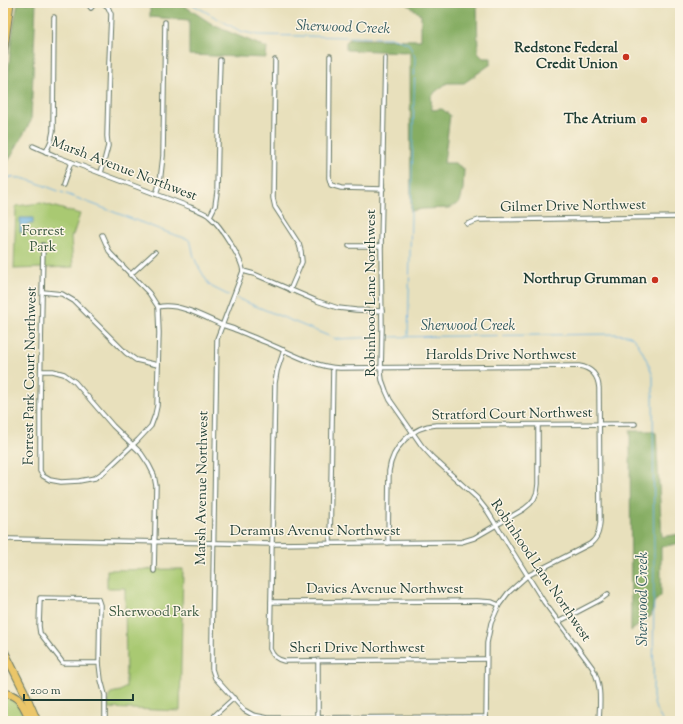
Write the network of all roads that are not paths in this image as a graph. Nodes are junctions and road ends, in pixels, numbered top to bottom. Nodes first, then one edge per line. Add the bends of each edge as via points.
1 (10, 3) edge
2 (87, 3) edge
3 (95, 3) edge
4 (102, 3) edge
5 (54, 17) dead end
6 (165, 22) dead end
7 (3, 55) edge
8 (330, 56) dead end
9 (385, 58) dead end
10 (220, 60) dead end
11 (275, 60) dead end
12 (33, 146) dead end
13 (46, 152) junction
14 (71, 162) junction
15 (101, 173) junction
16 (63, 185) dead end
17 (383, 189) junction
18 (156, 194) junction
19 (210, 216) junction
20 (680, 217) edge
21 (467, 224) dead end
22 (102, 235) dead end
23 (43, 245) dead end
24 (348, 246) dead end
25 (381, 246) junction
26 (155, 252) dead end
27 (243, 271) junction
28 (130, 275) junction
29 (290, 290) junction
30 (43, 292) junction
31 (158, 307) junction
32 (382, 311) junction
33 (222, 325) junction
34 (284, 350) junction
35 (158, 365) junction
36 (333, 368) junction
37 (381, 368) junction
38 (41, 371) junction
39 (599, 424) junction
40 (635, 424) dead end
41 (538, 425) junction
42 (413, 433) junction
43 (133, 445) junction
44 (496, 526) junction
45 (9, 539) dead end
46 (155, 542) junction
47 (214, 543) junction
48 (388, 543) junction
49 (272, 544) junction
50 (330, 544) junction
51 (154, 571) dead end
52 (527, 576) junction
53 (608, 594) dead end
54 (271, 602) junction
55 (499, 605) junction
56 (558, 622) junction
57 (3, 649) edge
58 (486, 659) junction
59 (318, 660) junction
60 (99, 663) junction
61 (3, 693) edge
62 (234, 698) junction
63 (486, 719) edge
64 (318, 720) edge
65 (30, 721) edge
66 (37, 721) edge
67 (105, 721) edge
68 (212, 721) edge
69 (599, 721) edge

1 - 7 highway
2 - 3 street via 91,8
4 - 15 street via 108,6 111,14 108,146
5 - 13 street via 52,131
6 - 18 street via 163,156
8 - 17 street via 331,184 341,188
9 - 17 street, Robinhood Lane Northwest
10 - 19 street via 217,192
11 - 29 street via 275,207 299,244 302,262
12 - 13 street, Marsh Avenue Northwest
13 - 14 street, Marsh Avenue Northwest
14 - 15 street, Marsh Avenue Northwest
14 - 16 street
15 - 18 street, Marsh Avenue Northwest
17 - 25 street, Robinhood Lane Northwest
18 - 19 street, Marsh Avenue Northwest
19 - 27 street, Marsh Avenue Northwest via 235,250
20 - 21 street, Gilmer Drive Northwest via 479,220
22 - 28 street via 110,253
23 - 30 street, Forrest Park Court Northwest
24 - 25 street
25 - 32 street, Robinhood Lane Northwest
26 - 28 street
27 - 29 street
27 - 33 street, Marsh Avenue Northwest
28 - 31 street
29 - 32 street via 342,309
30 - 35 street via 62,294 74,301 126,353 136,360
30 - 38 street, Forrest Park Court Northwest
31 - 33 street, Harolds Drive Northwest via 169,306 190,311
31 - 35 street, Forrest Park Court Northwest
32 - 37 street, Robinhood Lane Northwest
33 - 34 street, Harolds Drive Northwest
33 - 47 street, Marsh Avenue Northwest via 217,339
34 - 36 street, Harolds Drive Northwest via 316,364
34 - 49 street, Sheri Drive Northwest via 275,383
35 - 43 street, Forrest Park Court Northwest via 155,416 151,426
36 - 37 street, Harolds Drive Northwest
36 - 50 street
37 - 39 street, Harolds Drive Northwest via 582,367 591,371 598,380
37 - 42 street, Robinhood Lane Northwest via 386,391
38 - 43 street via 64,374 75,382
38 - 43 street, Forrest Park Court Northwest via 40,471 43,476 61,482 95,478
39 - 40 street, Stratford Court Northwest
39 - 41 street, Stratford Court Northwest
39 - 52 street, Harolds Drive Northwest via 600,522 597,536 590,544
41 - 42 street, Stratford Court Northwest via 432,425
41 - 44 street, Deramus Avenue Northwest via 536,495 528,507
42 - 44 street, Robinhood Lane Northwest via 432,457 480,502
42 - 48 street, Stratford Court Northwest via 398,446 391,462
43 - 46 street via 154,475
44 - 48 street, Deramus Avenue Northwest via 461,542
44 - 52 street, Robinhood Lane Northwest
45 - 46 street, Deramus Avenue Northwest
46 - 47 street, Deramus Avenue Northwest
46 - 51 street
47 - 49 street, Deramus Avenue Northwest
47 - 62 street, Marsh Avenue Northwest via 212,669 215,678
48 - 50 street, Deramus Avenue Northwest
49 - 50 street, Deramus Avenue Northwest
49 - 54 street, Sheri Drive Northwest
52 - 55 street, Harolds Drive Northwest
52 - 56 street, Robinhood Lane Northwest
53 - 56 street
54 - 55 street, Davies Avenue Northwest via 477,601
54 - 59 street, Sheri Drive Northwest via 272,655 284,661
55 - 58 street, Harolds Drive Northwest via 490,627
56 - 69 street, Robinhood Lane Northwest via 595,674 599,689
57 - 66 highway
58 - 59 street, Sheri Drive Northwest
58 - 63 street, Harolds Drive Northwest
59 - 64 street
60 - 60 street via 63,663 40,633 40,598 98,599
60 - 67 street via 105,695
61 - 65 highway via 14,695 21,702
62 - 64 street, Marsh Avenue Northwest via 244,710 254,716
62 - 68 street
63 - 64 street, Marsh Avenue Northwest

